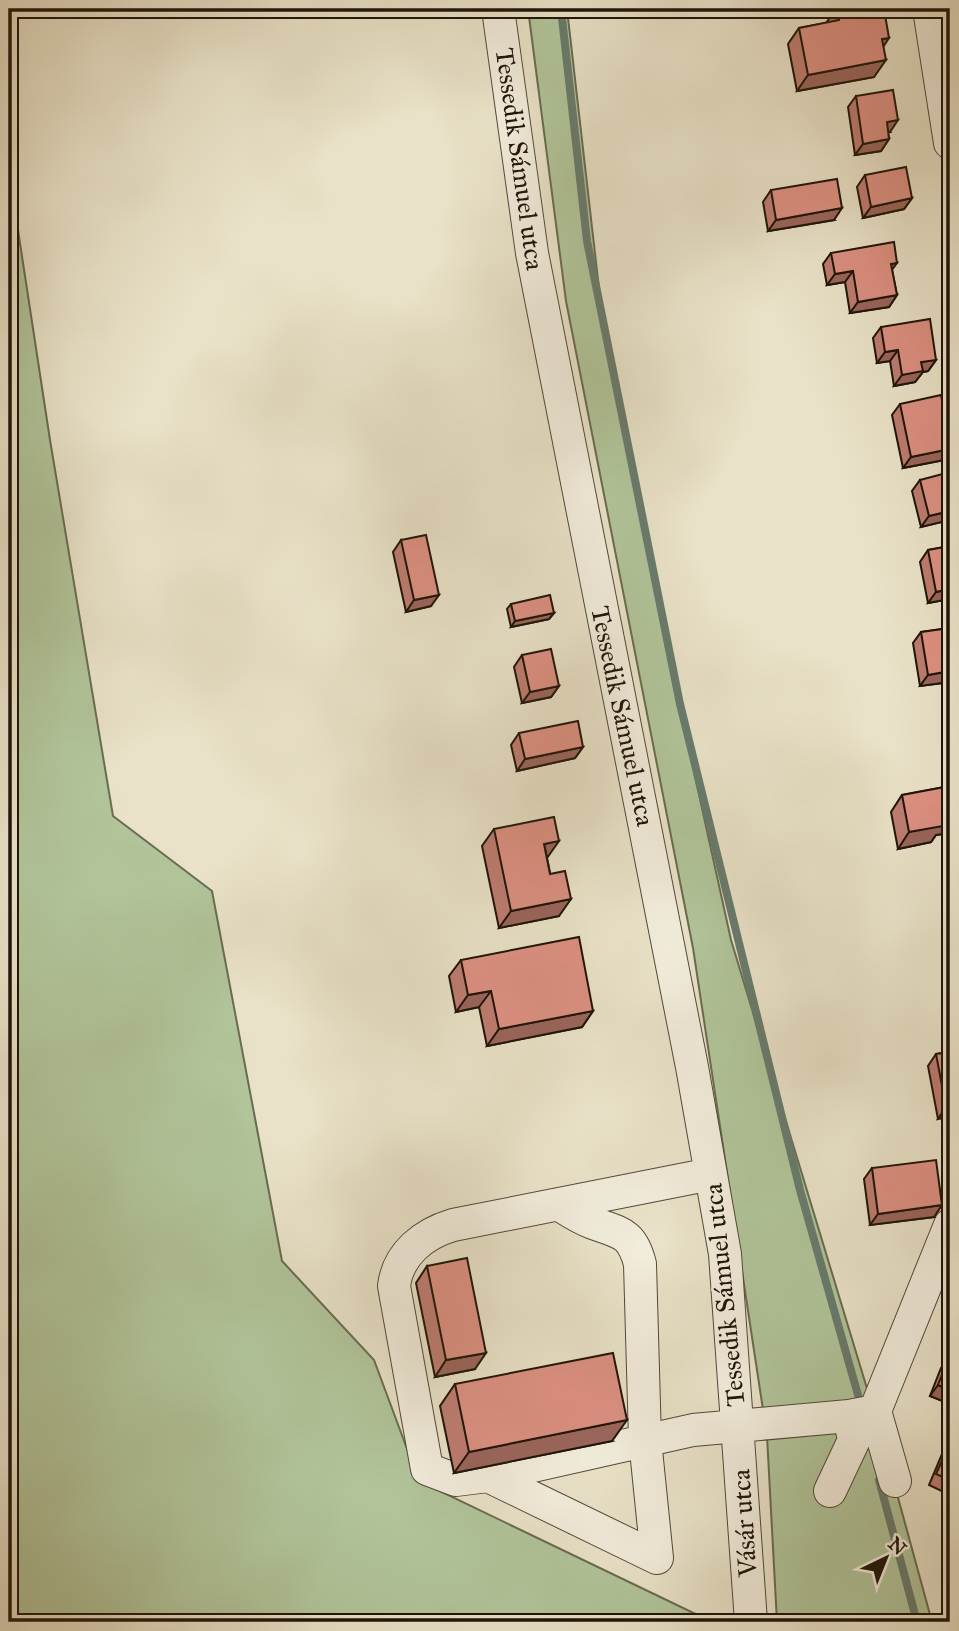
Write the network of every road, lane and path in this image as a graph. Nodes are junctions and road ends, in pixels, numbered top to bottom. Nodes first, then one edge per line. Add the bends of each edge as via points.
1 (498, 9) edge
2 (929, 9) edge
3 (950, 143) edge
4 (711, 1174) junction
5 (558, 1204) junction
6 (950, 1225) edge
7 (862, 1414) junction
8 (738, 1425) junction
9 (645, 1440) junction
10 (488, 1476) junction
11 (895, 1481) dead end
12 (830, 1491) dead end
13 (751, 1622) edge

1 - 4 street, Tessedik Sámuel utca via 532,253
2 - 3 street
4 - 5 street
4 - 8 street, Tessedik Sámuel utca via 725,1254
5 - 9 street via 622,1232 637,1251
5 - 10 street via 436,1230 414,1246 396,1272 394,1286 427,1469 456,1480
6 - 7 street
7 - 8 street
7 - 11 street
7 - 12 street
8 - 9 street
8 - 13 street, Vásár utca
9 - 10 street
9 - 10 street via 657,1558

